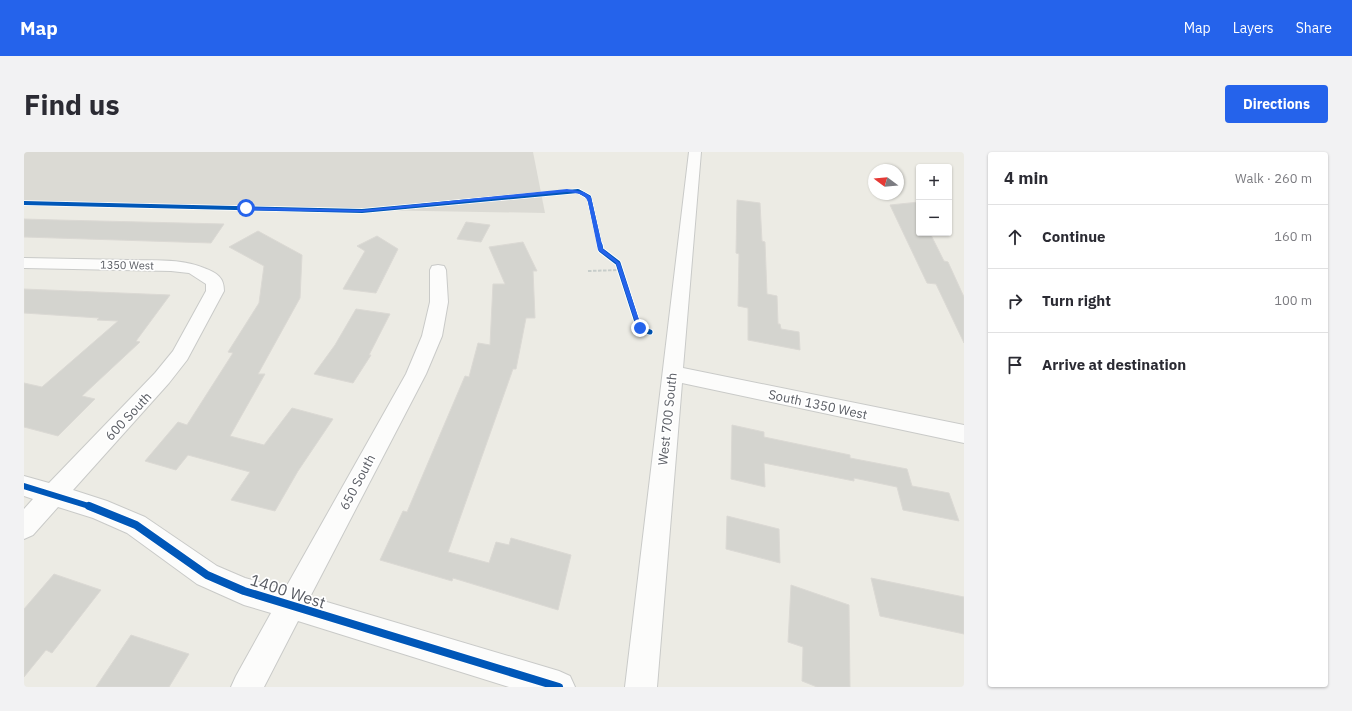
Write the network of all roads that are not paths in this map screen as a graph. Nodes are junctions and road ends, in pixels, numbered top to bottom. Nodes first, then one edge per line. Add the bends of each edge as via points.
1 (695, 152) edge
2 (24, 263) edge
3 (438, 270) dead end
4 (216, 291) joint
5 (672, 373) junction
6 (964, 434) edge
7 (24, 486) edge
8 (54, 495) junction
9 (24, 527) edge
10 (290, 606) junction
11 (247, 687) edge
12 (559, 687) edge
13 (641, 687) edge

1 - 5 street, West 700 South
2 - 4 street, 1350 West via 191,268 206,273 215,282
3 - 10 street, 650 South via 440,302 432,336 416,374
4 - 8 street, 600 South via 180,354 162,378
5 - 6 street, South 1350 West
5 - 13 street, West 700 South
7 - 8 street, 1400 West
8 - 9 street, 600 South
8 - 10 street, 1400 West via 136,525 207,575 244,591
10 - 11 street, 650 South
10 - 12 street, 1400 West

